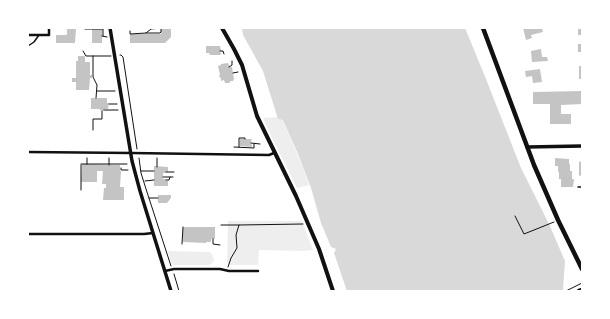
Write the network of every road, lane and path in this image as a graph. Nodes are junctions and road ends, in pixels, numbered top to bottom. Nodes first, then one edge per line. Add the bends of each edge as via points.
1 (49, 28) edge
2 (222, 28) edge
3 (483, 28) edge
4 (86, 29) edge
5 (103, 29) junction
6 (109, 29) edge
7 (130, 31) dead end
8 (146, 33) junction
9 (28, 35) edge
10 (39, 35) junction
11 (107, 36) dead end
12 (28, 46) edge
13 (83, 51) dead end
14 (220, 51) dead end
15 (224, 54) dead end
16 (120, 55) dead end
17 (93, 56) junction
18 (110, 56) dead end
19 (232, 61) dead end
20 (230, 67) dead end
21 (241, 72) dead end
22 (233, 73) dead end
23 (96, 91) junction
24 (115, 91) dead end
25 (96, 98) dead end
26 (109, 104) dead end
27 (117, 104) dead end
28 (118, 110) dead end
29 (93, 130) dead end
30 (245, 139) dead end
31 (252, 144) dead end
32 (254, 144) junction
33 (260, 144) dead end
34 (582, 146) edge
35 (137, 147) dead end
36 (234, 147) dead end
37 (527, 147) junction
38 (239, 148) junction
39 (28, 152) edge
40 (131, 153) junction
41 (274, 153) junction
42 (87, 157) dead end
43 (109, 157) dead end
44 (157, 158) dead end
45 (139, 160) dead end
46 (87, 164) junction
47 (109, 164) junction
48 (121, 164) junction
49 (127, 164) dead end
50 (157, 166) dead end
51 (128, 170) dead end
52 (141, 171) junction
53 (154, 171) dead end
54 (166, 172) dead end
55 (174, 172) dead end
56 (163, 176) dead end
57 (170, 177) junction
58 (174, 177) dead end
59 (154, 180) dead end
60 (166, 180) dead end
61 (144, 181) junction
62 (578, 187) dead end
63 (582, 187) edge
64 (81, 190) dead end
65 (149, 198) junction
66 (158, 198) dead end
67 (515, 216) dead end
68 (558, 220) junction
69 (308, 222) junction
70 (221, 224) dead end
71 (239, 225) junction
72 (182, 227) dead end
73 (152, 233) junction
74 (28, 234) edge
75 (213, 239) dead end
76 (182, 244) dead end
77 (220, 245) dead end
78 (170, 264) dead end
79 (582, 269) edge
80 (226, 270) junction
81 (165, 271) junction
82 (258, 271) dead end
83 (173, 274) dead end
84 (582, 283) edge
85 (582, 290) edge
86 (171, 291) edge
87 (179, 291) edge
88 (333, 291) edge
89 (566, 291) edge
90 (579, 291) edge

1 - 10 street via 49,35
2 - 41 main road via 242,65 257,116
3 - 37 main road
4 - 5 path
5 - 6 path
5 - 11 path via 102,36
6 - 40 street
7 - 8 path via 130,34
8 - 8 path via 151,29 160,28 161,32
9 - 10 street
10 - 12 lane
13 - 17 path via 86,56
14 - 15 path
16 - 35 path via 123,57
17 - 18 path
17 - 23 path via 92,77 97,85
19 - 20 path
21 - 22 path
23 - 24 path
23 - 25 path
26 - 27 path
28 - 29 path via 103,110 102,119 93,119
30 - 38 path via 239,138
31 - 32 path
32 - 33 path
32 - 38 path via 254,148
34 - 37 street
36 - 38 path
37 - 68 main road
39 - 40 street
40 - 41 street
40 - 73 street
41 - 69 main road
42 - 46 path
43 - 47 path
44 - 50 path
45 - 52 path
46 - 47 path
46 - 64 path via 81,164
47 - 48 path
48 - 49 path
48 - 51 path via 121,170
52 - 53 path
52 - 61 path
54 - 55 path
56 - 57 path
57 - 58 path
57 - 60 path via 170,180
59 - 61 path
61 - 65 path
62 - 63 lane
65 - 66 path
65 - 78 path
67 - 68 path via 524,234
68 - 79 main road
69 - 71 path via 302,225
69 - 88 main road
70 - 71 path
71 - 80 path via 236,235 237,248
72 - 76 path
73 - 74 street
73 - 81 street
75 - 77 path via 212,244
80 - 81 street
80 - 82 street
81 - 86 street
83 - 87 path
84 - 89 path
85 - 90 main road

